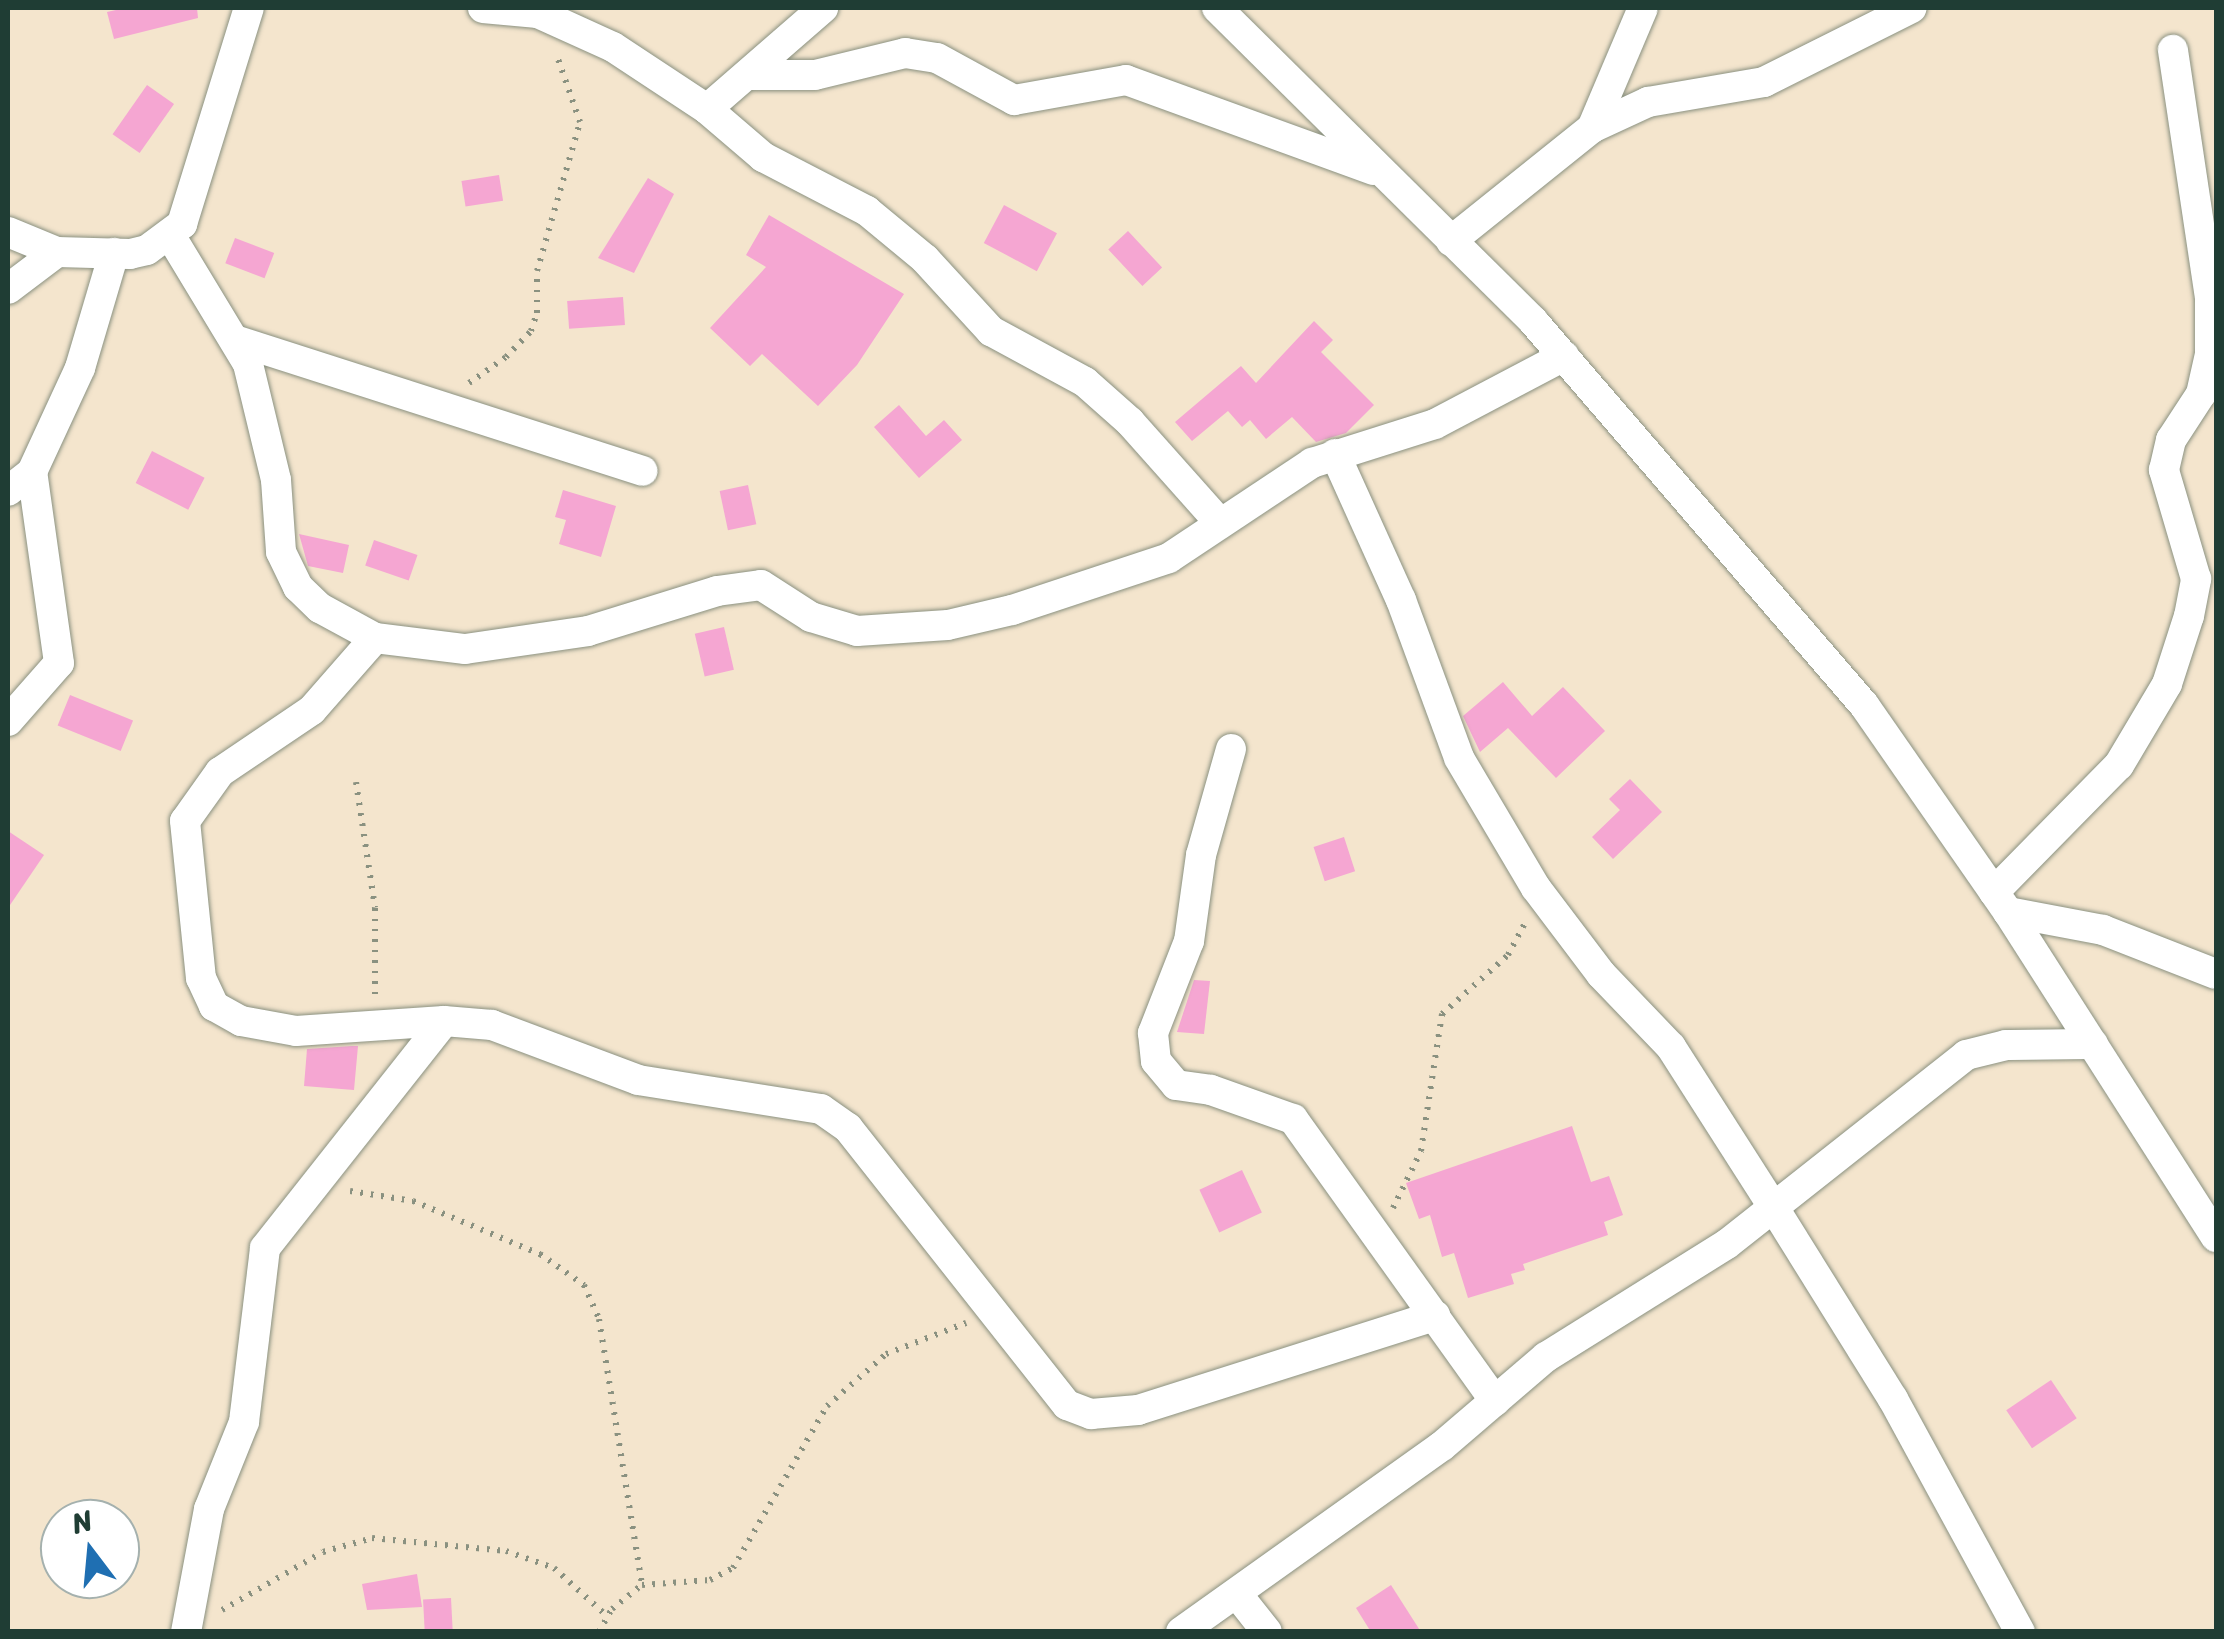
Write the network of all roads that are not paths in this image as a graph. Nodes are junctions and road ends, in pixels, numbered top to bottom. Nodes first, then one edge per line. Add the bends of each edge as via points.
1 (249, 8) edge
2 (483, 8) edge
3 (823, 8) edge
4 (1217, 8) edge
5 (1642, 8) edge
6 (1912, 8) edge
7 (2173, 50) dead end
8 (749, 75) junction
9 (706, 109) junction
10 (1592, 128) junction
11 (1381, 173) junction
12 (8, 232) edge
13 (170, 235) junction
14 (1451, 241) junction
15 (57, 252) junction
16 (114, 253) junction
17 (8, 289) edge
18 (234, 340) junction
19 (1564, 356) junction
20 (1335, 454) junction
21 (642, 472) dead end
22 (20, 481) edge
23 (1220, 523) junction
24 (376, 638) junction
25 (8, 721) edge
26 (1230, 748) dead end
27 (2001, 902) junction
28 (2216, 974) edge
29 (444, 1020) junction
30 (2093, 1044) junction
31 (1774, 1208) junction
32 (2216, 1237) edge
33 (1435, 1316) junction
34 (1495, 1402) junction
35 (1237, 1594) junction
36 (186, 1631) edge
37 (1181, 1632) edge
38 (1267, 1632) edge
39 (2020, 1632) edge

1 - 13 street via 182,224
2 - 9 street via 538,13 613,47
3 - 8 street
4 - 11 street
5 - 10 street
6 - 10 street via 1764,82 1648,102
7 - 27 street via 2210,298 2210,354 2200,394 2171,440 2164,470 2196,579 2189,616 2166,684 2120,765
8 - 9 street
8 - 11 street via 815,75 905,53 937,58 1014,100 1126,80
9 - 23 street via 763,157 896,233 991,332 1085,382 1176,467
10 - 14 street
11 - 14 street
12 - 15 street
13 - 16 street via 148,250
13 - 18 street
14 - 19 street
15 - 16 street
15 - 17 street
16 - 22 street via 80,368
18 - 21 street
18 - 24 street via 266,428 288,570 320,608
19 - 20 street via 1435,424
19 - 27 street via 1864,706
20 - 23 street
20 - 31 street via 1401,600 1442,725 1536,888 1601,974 1671,1047
22 - 25 street via 60,630 59,663
23 - 24 street via 1193,545 1143,568 948,625 857,631 811,617 761,585 527,644 465,650
24 - 29 street via 312,710 220,772 182,831 201,978 214,1006 278,1030
26 - 33 street via 1201,855 1189,942 1157,1016 1156,1061 1176,1085 1293,1119
27 - 28 street via 2103,930
27 - 30 street
29 - 33 street via 492,1025 638,1080 821,1109 848,1128 1067,1405 1091,1414 1138,1410
29 - 36 street via 265,1248 244,1422 209,1508
30 - 31 street via 1966,1054
30 - 32 street
31 - 34 street via 1546,1357
31 - 39 street via 1893,1399
33 - 34 street
34 - 35 street
35 - 37 street
35 - 38 street

